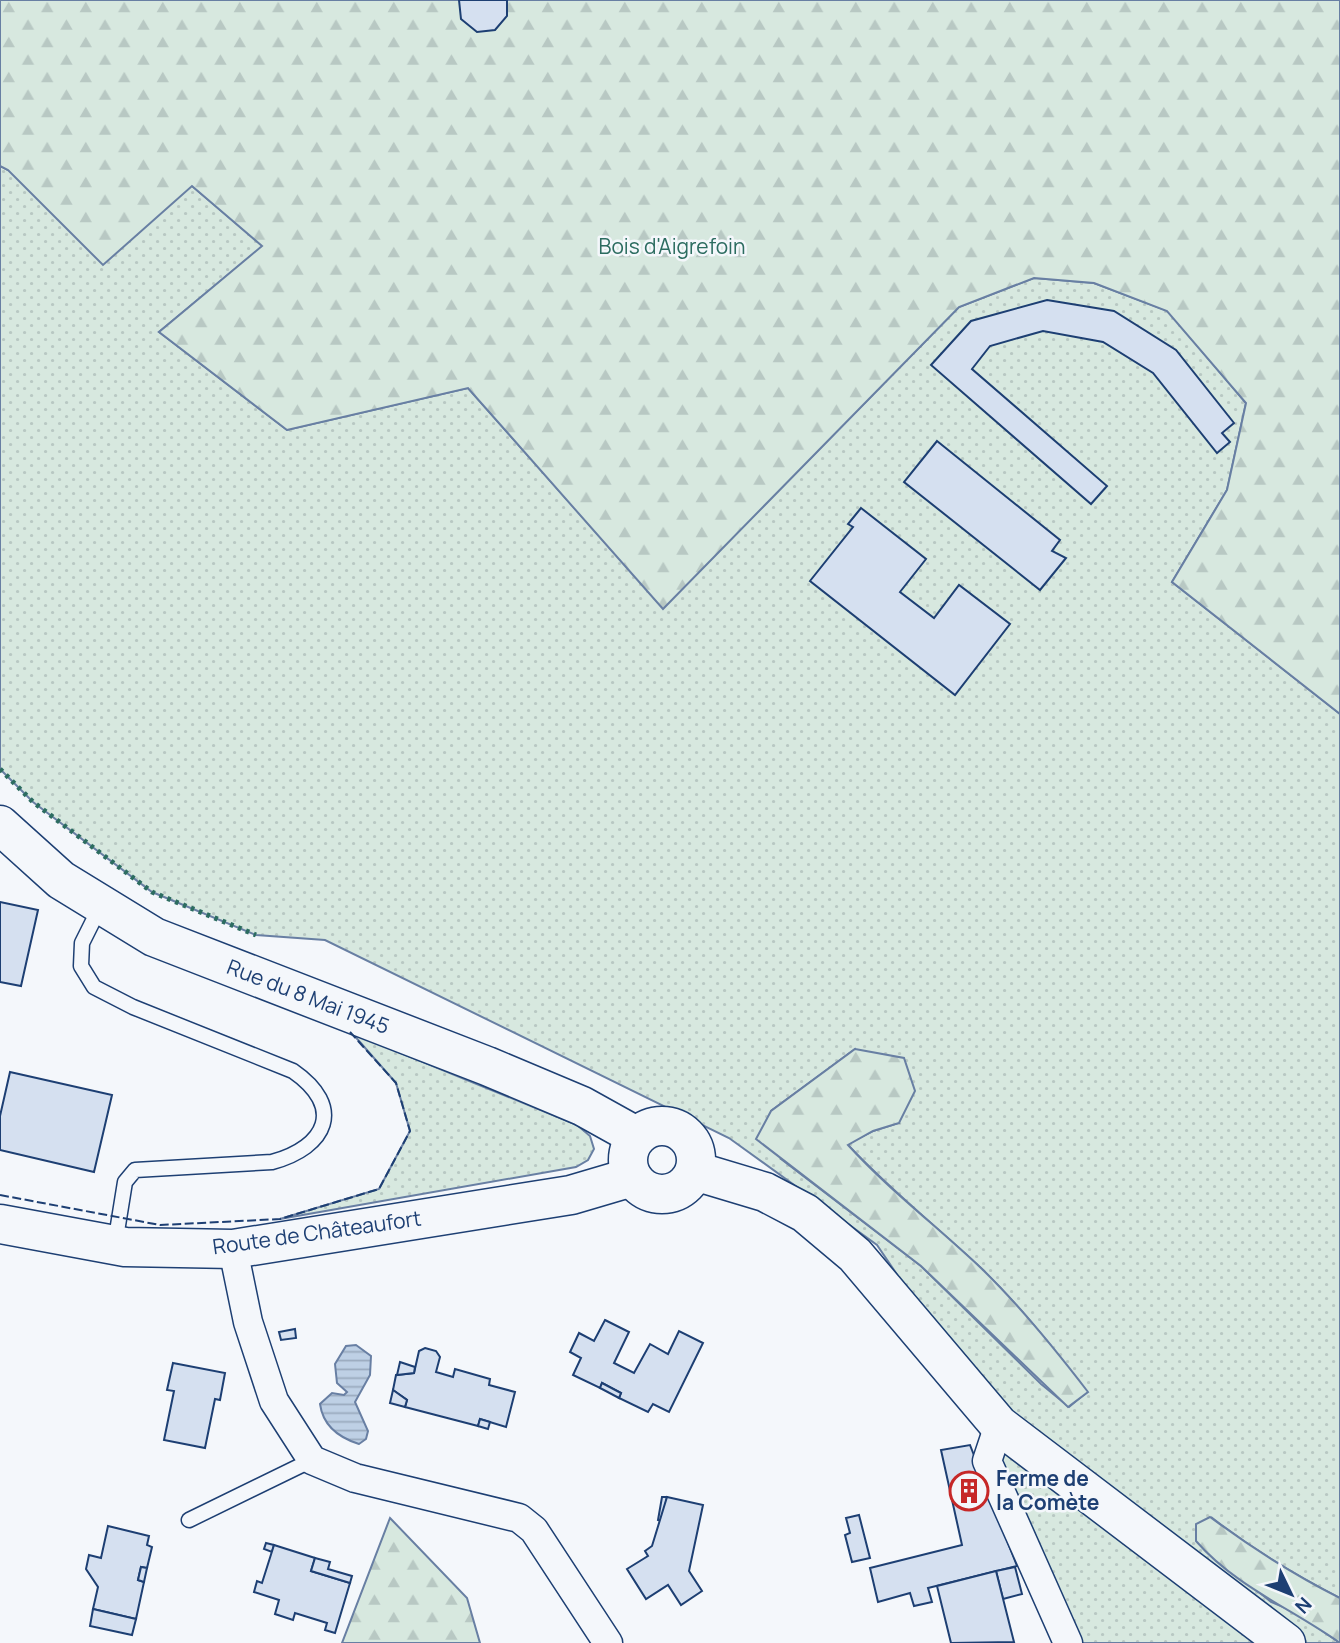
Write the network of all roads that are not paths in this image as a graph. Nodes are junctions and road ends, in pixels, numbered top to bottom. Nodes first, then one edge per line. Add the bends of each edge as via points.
1 (0, 825) edge
2 (100, 907) junction
3 (636, 1136) junction
4 (695, 1171) junction
5 (632, 1177) junction
6 (0, 1224) edge
7 (115, 1245) junction
8 (233, 1249) junction
9 (999, 1425) junction
10 (312, 1460) junction
11 (189, 1520) dead end
12 (608, 1643) edge
13 (1068, 1643) edge
14 (1286, 1643) edge

1 - 2 street, Rue du 8 Mai 1945 via 61,880
2 - 3 street, Rue du 8 Mai 1945 via 154,937 582,1106
2 - 7 lane via 82,943 81,966 94,987 293,1071 311,1084 324,1105 323,1126 294,1156 272,1162 135,1170 125,1182
3 - 4 street via 655,1126 676,1128 696,1151
3 - 5 street via 628,1156
4 - 5 street via 690,1181 671,1193 649,1192
4 - 9 street via 765,1192 805,1213 855,1255
5 - 8 street, Route de Châteaufort via 571,1195
6 - 7 street, Route de Châteaufort
7 - 8 street, Route de Châteaufort
8 - 10 street via 248,1322 274,1401
9 - 13 street via 987,1461
9 - 14 street
10 - 11 lane
10 - 12 street via 355,1478 519,1518 534,1530

